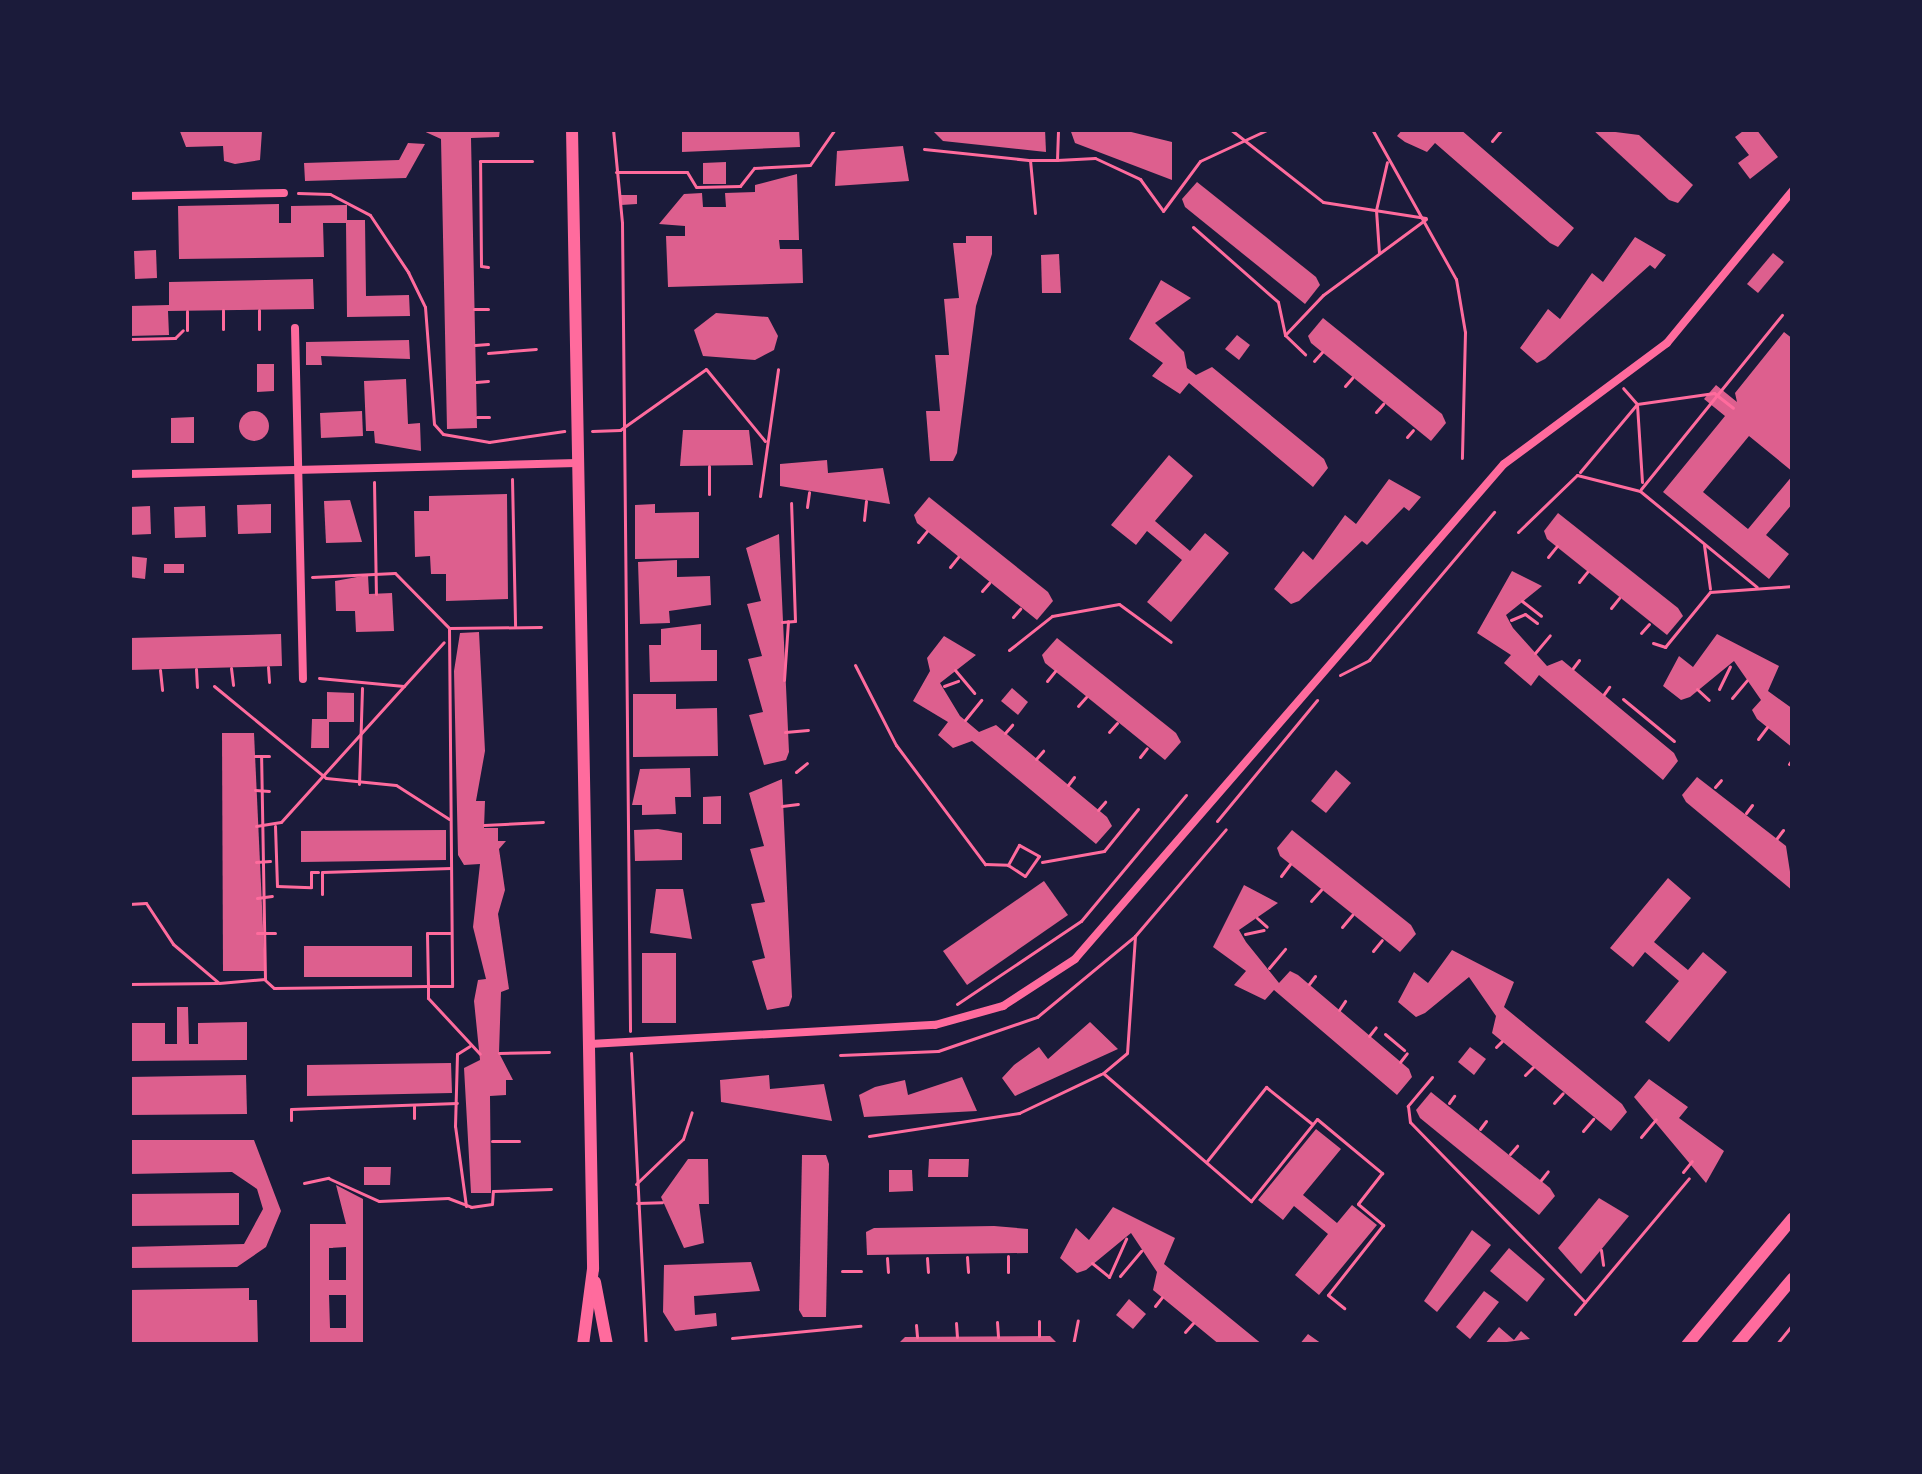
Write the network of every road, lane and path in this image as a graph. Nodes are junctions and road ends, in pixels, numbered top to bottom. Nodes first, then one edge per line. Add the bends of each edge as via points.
1 (572, 129) edge
2 (613, 129) edge
3 (835, 129) edge
4 (1058, 129) edge
5 (1230, 129) edge
6 (1269, 129) edge
7 (1372, 129) edge
8 (1502, 129) edge
9 (1492, 141) dead end
10 (1248, 142) junction
11 (924, 149) dead end
12 (1030, 160) junction
13 (1057, 160) junction
14 (1388, 160) junction
15 (532, 161) dead end
16 (471, 165) dead end
17 (480, 165) junction
18 (614, 172) junction
19 (1793, 190) edge
20 (284, 193) joint
21 (129, 196) edge
22 (472, 200) dead end
23 (480, 200) junction
24 (1376, 210) junction
25 (1035, 213) dead end
26 (1428, 218) junction
27 (1193, 227) dead end
28 (481, 236) junction
29 (473, 237) dead end
30 (1379, 253) junction
31 (473, 270) dead end
32 (474, 309) dead end
33 (488, 309) dead end
34 (223, 310) dead end
35 (259, 310) dead end
36 (188, 311) dead end
37 (1782, 315) dead end
38 (260, 328) dead end
39 (295, 328) dead end
40 (223, 329) dead end
41 (1285, 335) junction
42 (129, 339) edge
43 (488, 344) dead end
44 (475, 346) dead end
45 (536, 349) dead end
46 (488, 352) dead end
47 (1322, 352) dead end
48 (1305, 354) dead end
49 (1314, 361) dead end
50 (778, 369) dead end
51 (1352, 378) dead end
52 (488, 381) dead end
53 (476, 382) dead end
54 (1618, 382) junction
55 (1345, 386) dead end
56 (1716, 395) junction
57 (1383, 404) dead end
58 (1637, 404) junction
59 (1732, 408) dead end
60 (1376, 412) dead end
61 (477, 417) dead end
62 (489, 417) dead end
63 (620, 430) junction
64 (1413, 430) dead end
65 (577, 431) junction
66 (1407, 437) dead end
67 (765, 441) junction
68 (1462, 458) dead end
69 (578, 463) junction
70 (512, 464) junction
71 (710, 466) dead end
72 (373, 468) junction
73 (293, 470) junction
74 (129, 474) edge
75 (1577, 475) junction
76 (1642, 484) junction
77 (1640, 491) junction
78 (809, 492) dead end
79 (709, 494) dead end
80 (760, 496) dead end
81 (866, 501) dead end
82 (791, 503) dead end
83 (807, 507) dead end
84 (1494, 512) dead end
85 (864, 520) dead end
86 (927, 531) dead end
87 (1518, 532) dead end
88 (918, 542) dead end
89 (1703, 544) junction
90 (1557, 546) dead end
91 (958, 557) dead end
92 (1548, 557) dead end
93 (781, 566) dead end
94 (793, 566) junction
95 (950, 567) dead end
96 (1587, 572) dead end
97 (376, 574) junction
98 (298, 577) junction
99 (1579, 582) dead end
100 (989, 583) dead end
101 (1793, 586) edge
102 (1757, 587) junction
103 (982, 591) dead end
104 (1710, 592) junction
105 (376, 594) dead end
106 (1618, 598) dead end
107 (1522, 601) dead end
108 (1610, 608) dead end
109 (1020, 609) dead end
110 (1013, 616) dead end
111 (1541, 616) dead end
112 (1511, 620) dead end
113 (1537, 623) dead end
114 (1649, 623) dead end
115 (515, 627) junction
116 (541, 627) dead end
117 (449, 628) junction
118 (1641, 633) dead end
119 (1550, 634) dead end
120 (445, 640) junction
121 (1171, 642) dead end
122 (1653, 643) dead end
123 (1009, 650) dead end
124 (1535, 653) dead end
125 (1579, 660) dead end
126 (856, 665) dead end
127 (1730, 666) dead end
128 (268, 667) dead end
129 (196, 668) dead end
130 (231, 668) dead end
131 (1573, 668) dead end
132 (160, 670) dead end
133 (955, 670) dead end
134 (1055, 671) dead end
135 (1337, 677) dead end
136 (319, 678) dead end
137 (303, 679) dead end
138 (784, 680) dead end
139 (1747, 680) dead end
140 (958, 681) junction
141 (1047, 681) dead end
142 (269, 682) dead end
143 (232, 685) dead end
144 (214, 686) dead end
145 (362, 686) junction
146 (404, 686) junction
147 (944, 686) dead end
148 (1609, 687) dead end
149 (197, 688) dead end
150 (1719, 688) dead end
151 (1696, 689) dead end
152 (163, 690) dead end
153 (974, 693) dead end
154 (1322, 694) dead end
155 (1604, 694) dead end
156 (1086, 697) dead end
157 (1732, 698) dead end
158 (1623, 699) dead end
159 (981, 700) dead end
160 (1709, 700) dead end
161 (1078, 706) dead end
162 (1640, 713) junction
163 (965, 720) dead end
164 (1634, 720) dead end
165 (1117, 723) dead end
166 (1012, 725) dead end
167 (1767, 727) dead end
168 (808, 730) dead end
169 (785, 732) dead end
170 (1109, 732) dead end
171 (1005, 733) dead end
172 (361, 735) junction
173 (1758, 739) dead end
174 (1665, 745) dead end
175 (1147, 748) dead end
176 (1043, 751) dead end
177 (269, 756) dead end
178 (1140, 757) dead end
179 (1793, 758) edge
180 (1036, 759) dead end
181 (807, 763) dead end
182 (1789, 764) dead end
183 (796, 772) dead end
184 (1074, 776) dead end
185 (326, 778) junction
186 (1721, 780) dead end
187 (359, 784) junction
188 (1067, 784) dead end
189 (1715, 787) dead end
190 (1186, 795) dead end
191 (1105, 802) dead end
192 (798, 804) dead end
193 (1752, 805) dead end
194 (782, 806) dead end
195 (1138, 809) dead end
196 (1098, 810) dead end
197 (1746, 813) dead end
198 (1216, 821) dead end
199 (543, 822) dead end
200 (451, 823) junction
201 (275, 824) junction
202 (484, 824) dead end
203 (461, 825) dead end
204 (259, 826) junction
205 (1783, 830) dead end
206 (1777, 838) dead end
207 (267, 861) junction
208 (256, 862) dead end
209 (1040, 862) junction
210 (1290, 864) dead end
211 (1008, 865) junction
212 (453, 868) junction
213 (322, 872) junction
214 (1281, 876) dead end
215 (277, 886) junction
216 (265, 887) junction
217 (1321, 890) dead end
218 (322, 894) dead end
219 (269, 897) junction
220 (257, 898) dead end
221 (1311, 902) dead end
222 (129, 904) edge
223 (1352, 915) dead end
224 (1257, 918) dead end
225 (1342, 927) dead end
226 (257, 933) dead end
227 (267, 933) junction
228 (274, 933) dead end
229 (452, 933) junction
230 (1245, 934) dead end
231 (1135, 936) dead end
232 (1382, 940) dead end
233 (1285, 949) dead end
234 (1373, 951) dead end
235 (1269, 968) dead end
236 (1315, 976) dead end
237 (265, 979) junction
238 (219, 983) junction
239 (129, 984) edge
240 (1309, 984) dead end
241 (428, 986) junction
242 (1346, 1001) dead end
243 (957, 1004) dead end
244 (1339, 1010) dead end
245 (630, 1020) dead end
246 (1376, 1027) dead end
247 (1385, 1034) dead end
248 (1370, 1036) dead end
249 (1502, 1041) dead end
250 (590, 1044) junction
251 (471, 1045) junction
252 (1496, 1047) dead end
253 (549, 1052) dead end
254 (499, 1053) dead end
255 (480, 1054) dead end
256 (631, 1054) dead end
257 (1400, 1062) dead end
258 (1533, 1067) dead end
259 (1102, 1073) junction
260 (1525, 1076) dead end
261 (1432, 1077) dead end
262 (1563, 1093) dead end
263 (398, 1094) dead end
264 (434, 1094) dead end
265 (362, 1095) dead end
266 (327, 1096) dead end
267 (1454, 1096) dead end
268 (1449, 1102) dead end
269 (457, 1103) junction
270 (1554, 1103) dead end
271 (434, 1104) junction
272 (398, 1105) junction
273 (414, 1105) junction
274 (363, 1106) junction
275 (327, 1108) junction
276 (692, 1112) dead end
277 (414, 1118) dead end
278 (1593, 1119) dead end
279 (1656, 1119) dead end
280 (292, 1120) dead end
281 (1486, 1121) dead end
282 (1313, 1125) junction
283 (1480, 1129) dead end
284 (1583, 1131) dead end
285 (869, 1136) dead end
286 (1641, 1137) dead end
287 (491, 1141) dead end
288 (519, 1141) dead end
289 (1517, 1146) dead end
290 (1510, 1154) dead end
291 (1692, 1161) dead end
292 (1206, 1162) junction
293 (1548, 1172) dead end
294 (1683, 1172) dead end
295 (1689, 1178) dead end
296 (520, 1179) dead end
297 (1541, 1180) dead end
298 (304, 1184) dead end
299 (635, 1186) junction
300 (520, 1190) junction
301 (550, 1190) dead end
302 (662, 1202) dead end
303 (635, 1203) junction
304 (466, 1206) junction
305 (1793, 1218) edge
306 (1126, 1239) dead end
307 (1141, 1250) dead end
308 (1601, 1250) dead end
309 (1007, 1256) dead end
310 (968, 1257) dead end
311 (887, 1258) dead end
312 (927, 1258) dead end
313 (1092, 1263) dead end
314 (1616, 1264) junction
315 (593, 1269) junction
316 (842, 1271) dead end
317 (860, 1271) dead end
318 (888, 1272) dead end
319 (928, 1272) dead end
320 (968, 1272) dead end
321 (1008, 1273) dead end
322 (1120, 1276) dead end
323 (1793, 1278) edge
324 (1162, 1297) dead end
325 (1585, 1302) junction
326 (1155, 1306) dead end
327 (1344, 1308) dead end
328 (1575, 1314) dead end
329 (1078, 1320) dead end
330 (1039, 1321) dead end
331 (997, 1322) dead end
332 (956, 1323) dead end
333 (1193, 1323) dead end
334 (916, 1324) dead end
335 (1793, 1324) edge
336 (860, 1326) dead end
337 (1185, 1332) dead end
338 (1039, 1336) dead end
339 (917, 1337) dead end
340 (957, 1337) dead end
341 (998, 1337) dead end
342 (733, 1338) dead end
343 (584, 1345) edge
344 (607, 1345) edge
345 (646, 1345) edge
346 (1073, 1345) edge
347 (1687, 1345) edge
348 (1737, 1345) edge
349 (1776, 1345) edge

1 - 65 main road
2 - 18 path
3 - 18 path via 810,165 754,168 740,186 696,187 687,172
4 - 13 path
5 - 10 path
6 - 10 path
7 - 14 path
8 - 9 path
10 - 13 path via 1200,161 1163,211 1140,179 1095,158
10 - 24 path via 1323,202
11 - 12 path
12 - 13 path
12 - 25 path
14 - 24 path
14 - 26 path
15 - 17 path
16 - 17 path
17 - 23 path
18 - 63 path via 622,223
19 - 54 street via 1667,343
20 - 21 street
20 - 65 path via 330,194 370,215 425,307 434,424 443,434 489,442
22 - 23 path
23 - 28 path
24 - 26 path
24 - 30 path
26 - 30 path
26 - 68 path via 1456,279 1465,332
27 - 41 path via 1278,302
28 - 29 path
28 - 31 path via 484,267
30 - 41 path
32 - 33 path
34 - 40 path
35 - 38 path
36 - 42 path via 185,330
37 - 56 path
39 - 73 street
41 - 48 path
43 - 44 path
45 - 46 path
47 - 49 path
50 - 67 path
51 - 55 path
52 - 53 path
54 - 58 path
54 - 250 street via 1504,464 1107,930 1027,993 935,1025
56 - 58 path
56 - 59 path
56 - 76 path
57 - 60 path
58 - 75 path
58 - 76 path
61 - 62 path
63 - 65 path
63 - 67 path via 706,370
63 - 245 path
64 - 66 path
65 - 69 main road
67 - 80 path
69 - 70 street
69 - 250 main road
70 - 72 street
70 - 115 path
71 - 79 path
72 - 73 street
72 - 97 path
73 - 74 street
73 - 98 street
75 - 77 path
75 - 87 path
76 - 77 path
77 - 89 path
78 - 83 path
81 - 85 path
82 - 94 path
84 - 135 path via 1369,660
86 - 88 path
89 - 102 path
89 - 104 path
90 - 92 path
91 - 95 path
93 - 94 path
94 - 138 path via 795,621 784,621
96 - 99 path
97 - 98 path
97 - 105 path
97 - 117 path via 395,573
98 - 137 street
100 - 103 path
101 - 102 path
102 - 104 path
104 - 122 path via 1665,647
106 - 108 path
107 - 111 path
109 - 110 path
112 - 113 path via 1525,614
114 - 118 path
115 - 116 path
115 - 117 path
117 - 120 path
119 - 124 path
120 - 146 path
120 - 200 path
121 - 123 path via 1119,604 1052,616
125 - 131 path
126 - 211 path via 953,829 985,864
127 - 150 path
128 - 142 path
129 - 149 path
130 - 143 path
132 - 152 path
133 - 140 path
134 - 141 path
136 - 145 path
139 - 157 path
140 - 147 path
140 - 153 path
144 - 185 path
145 - 146 path
145 - 172 path
146 - 172 path
148 - 155 path
151 - 160 path
154 - 198 path
156 - 161 path
158 - 162 path
159 - 163 path
162 - 164 path
162 - 174 path via 1672,740
165 - 170 path
166 - 171 path
167 - 173 path
168 - 169 path
172 - 185 path
172 - 187 path
175 - 178 path
176 - 180 path
177 - 204 path via 258,756
179 - 182 path
181 - 183 path
184 - 188 path
185 - 187 path
185 - 201 path
186 - 189 path
187 - 200 path via 396,785
190 - 243 path via 1081,921
191 - 196 path
192 - 194 path
193 - 197 path
195 - 209 path via 1104,850
199 - 202 path
200 - 203 path
200 - 212 path
201 - 204 path
201 - 215 path
204 - 207 path
205 - 206 path
207 - 208 path
207 - 216 path
209 - 211 path via 1025,876
209 - 211 path via 1025,844
210 - 214 path
212 - 213 path
212 - 229 path
213 - 215 path via 311,872 311,887
213 - 218 path
215 - 216 path
216 - 219 path
217 - 221 path
219 - 220 path
219 - 227 path
222 - 238 path via 146,903 173,944
223 - 225 path
224 - 230 path via 1266,929
226 - 227 path
227 - 228 path
227 - 237 path
229 - 241 path via 452,986
229 - 241 path via 427,933
231 - 259 path via 1126,1053
232 - 234 path
233 - 235 path
236 - 240 path
237 - 238 path
237 - 241 path via 274,988
238 - 239 path
241 - 251 path via 428,998
242 - 244 path
246 - 248 path
247 - 257 path via 1405,1052
249 - 252 path
250 - 315 main road
251 - 255 path
251 - 269 path via 457,1054
253 - 254 path
256 - 299 path
258 - 260 path
259 - 285 path via 1019,1113
259 - 292 path
261 - 325 path via 1408,1106 1410,1122
262 - 270 path
263 - 272 path
264 - 271 path
265 - 274 path
266 - 275 path
267 - 268 path
269 - 271 path
269 - 304 path via 455,1166
271 - 273 path
272 - 273 path
272 - 274 path
273 - 277 path
274 - 275 path
275 - 280 path via 291,1109
276 - 299 path via 683,1139
278 - 284 path
279 - 286 path
281 - 283 path
282 - 292 path via 1266,1087
282 - 292 path via 1251,1201
282 - 327 path via 1317,1119 1382,1173 1358,1204 1383,1226 1328,1295
287 - 288 path
289 - 290 path
291 - 294 path
293 - 297 path
295 - 314 path
296 - 300 path
298 - 304 path via 328,1178 379,1201 448,1198
299 - 303 path
300 - 301 path
300 - 304 path via 493,1191 492,1204
302 - 303 path
303 - 345 path
305 - 347 main road
306 - 313 path via 1109,1276
307 - 322 path
308 - 314 path via 1599,1262
309 - 321 path
310 - 320 path
311 - 318 path
312 - 319 path
314 - 325 path
315 - 343 main road
315 - 344 main road
316 - 317 path
323 - 348 main road
324 - 326 path
325 - 328 path
329 - 346 path
330 - 338 path
331 - 341 path
332 - 340 path
333 - 337 path
334 - 339 path
335 - 349 path
336 - 342 path

